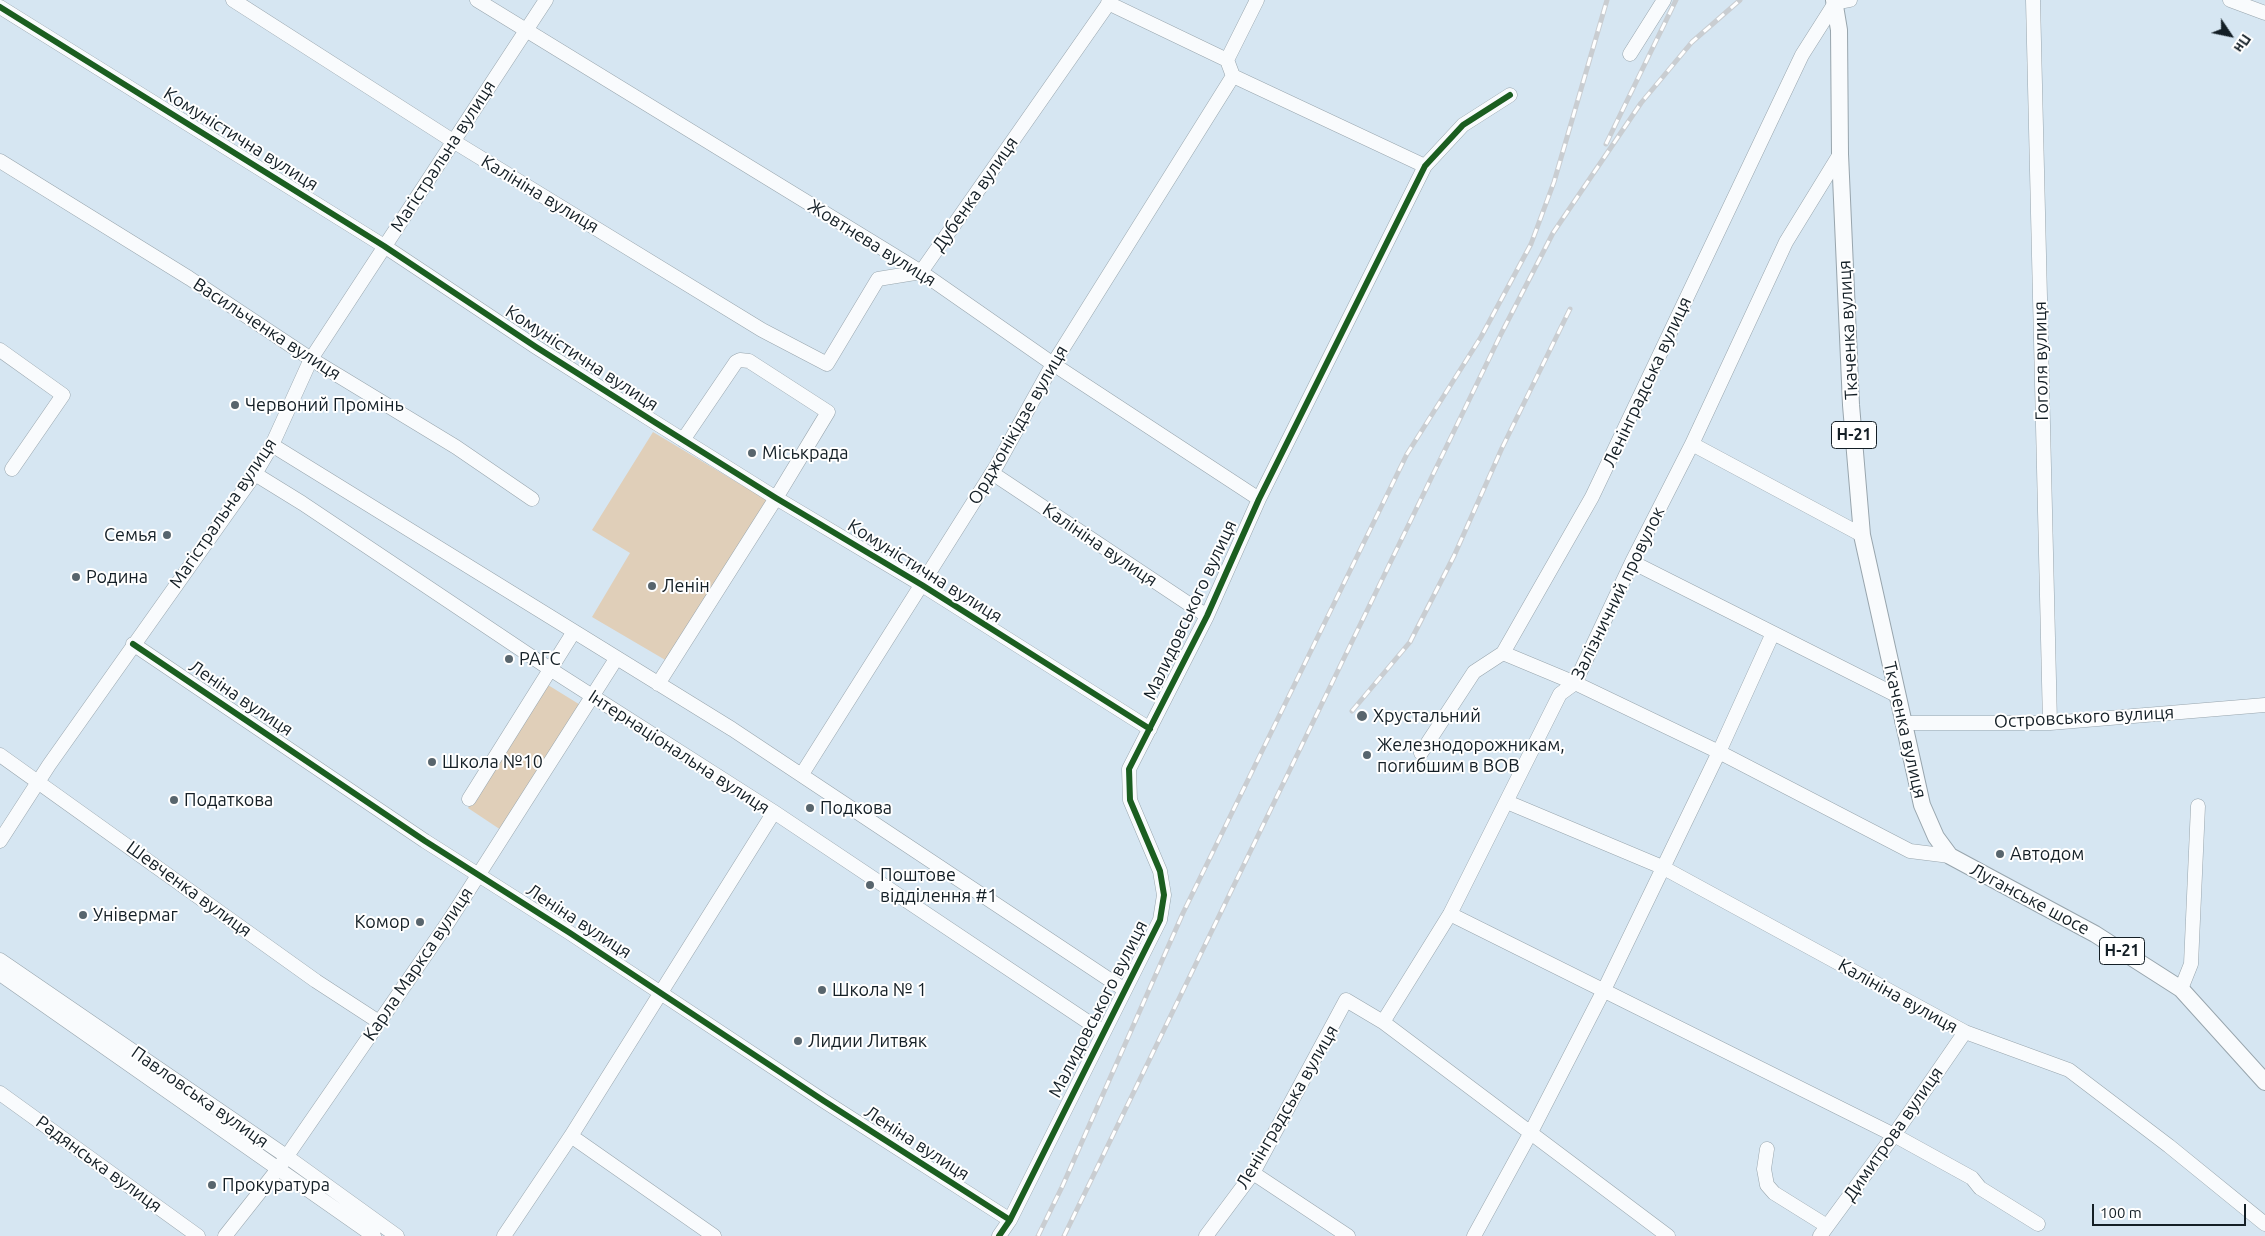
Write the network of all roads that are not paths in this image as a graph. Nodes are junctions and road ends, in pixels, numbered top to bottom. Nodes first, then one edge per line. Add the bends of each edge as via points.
1 (233, 0) edge
2 (477, 0) edge
3 (546, 0) edge
4 (1257, 0) edge
5 (1664, 0) edge
6 (2033, 0) edge
7 (2230, 0) edge
8 (1110, 1) edge
9 (1840, 1) edge
10 (0, 7) edge
11 (2265, 13) edge
12 (526, 31) junction
13 (1630, 54) dead end
14 (1227, 60) junction
15 (1233, 76) junction
16 (1510, 95) dead end
17 (453, 141) junction
18 (1840, 154) junction
19 (0, 161) edge
20 (1425, 166) junction
21 (384, 246) junction
22 (921, 272) junction
23 (0, 350) edge
24 (311, 359) junction
25 (1053, 364) junction
26 (683, 440) junction
27 (1692, 444) junction
28 (272, 445) junction
29 (12, 469) dead end
30 (992, 473) junction
31 (254, 474) junction
32 (776, 498) junction
33 (532, 499) dead end
34 (1259, 499) junction
35 (1862, 534) junction
36 (1632, 562) junction
37 (922, 585) junction
38 (1207, 616) junction
39 (573, 633) junction
40 (1773, 633) junction
41 (133, 644) junction
42 (1503, 653) junction
43 (616, 659) junction
44 (550, 669) junction
45 (1575, 683) junction
46 (658, 684) junction
47 (592, 695) junction
48 (1896, 695) junction
49 (2265, 705) edge
50 (1902, 723) junction
51 (2050, 723) junction
52 (1150, 729) junction
53 (1719, 752) junction
54 (1421, 754) dead end
55 (0, 755) edge
56 (802, 774) junction
57 (38, 781) junction
58 (469, 799) dead end
59 (1507, 802) junction
60 (2198, 806) dead end
61 (774, 812) junction
62 (0, 841) edge
63 (1950, 856) junction
64 (1662, 868) junction
65 (480, 874) junction
66 (1450, 914) junction
67 (0, 960) edge
68 (0, 974) edge
69 (2181, 988) junction
70 (1125, 990) junction
71 (1604, 990) junction
72 (661, 993) junction
73 (379, 1022) junction
74 (1383, 1022) junction
75 (1103, 1032) junction
76 (1965, 1032) junction
77 (2265, 1082) edge
78 (0, 1093) edge
79 (1531, 1132) junction
80 (1894, 1135) junction
81 (571, 1136) junction
82 (1767, 1149) dead end
83 (286, 1156) junction
84 (278, 1169) junction
85 (1253, 1173) junction
86 (1010, 1220) junction
87 (2038, 1224) dead end
88 (2265, 1224) edge
89 (1823, 1231) edge
90 (198, 1236) edge
91 (225, 1236) edge
92 (374, 1236) edge
93 (397, 1236) edge
94 (504, 1236) edge
95 (714, 1236) edge
96 (999, 1236) edge
97 (1206, 1236) edge
98 (1348, 1236) edge
99 (1474, 1236) edge
100 (1668, 1236) edge

1 - 17 street, Калініна вулиця
2 - 12 street, Жовтнева вулиця
3 - 12 street, Магістральна вулиця
4 - 14 street
5 - 13 street
6 - 51 street, Гоголя вулиця
7 - 11 street
8 - 14 street
8 - 22 street, Дубенка вулиця
9 - 18 main road, Ткаченка вулиця / Н-21
9 - 42 street, Ленінградська вулиця via 1802,55 1592,497
10 - 21 street, Комуністична вулиця
12 - 17 street, Магістральна вулиця
12 - 22 street, Жовтнева вулиця
14 - 15 street
15 - 20 street
15 - 25 street, Орджонікідзе вулиця
16 - 20 street, Малидовського вулиця via 1463,125
17 - 21 street, Магістральна вулиця
17 - 22 street, Калініна вулиця via 762,330 828,364 878,279
18 - 27 street, Залізничний провулок via 1786,242
18 - 35 main road, Ткаченка вулиця / Н-21 via 1851,405
19 - 24 street, Васильченка вулиця via 189,278
20 - 34 street, Малидовського вулиця
21 - 24 street, Магістральна вулиця
21 - 26 street, Комуністична вулиця
22 - 25 street, Жовтнева вулиця
23 - 29 street via 62,395
24 - 28 street, Магістральна вулиця
24 - 33 street, Васильченка вулиця via 456,447
25 - 30 street, Орджонікідзе вулиця
25 - 34 street, Жовтнева вулиця
26 - 32 street, Комуністична вулиця
26 - 32 street via 736,362 749,361 828,412
27 - 35 street
27 - 36 street, Залізничний провулок
28 - 31 street, Магістральна вулиця
28 - 39 street
30 - 37 street, Орджонікідзе вулиця
30 - 38 street, Калініна вулиця
31 - 41 street, Магістральна вулиця
31 - 44 street, Інтернаціональна вулиця
32 - 37 street, Комуністична вулиця
32 - 46 street
34 - 38 street, Малидовського вулиця
35 - 48 main road, Ткаченка вулиця / Н-21
36 - 40 street
36 - 45 street, Залізничний провулок
37 - 52 street, Комуністична вулиця
37 - 56 street, Орджонікідзе вулиця
38 - 52 street, Малидовського вулиця
39 - 43 street
39 - 44 street
40 - 48 street
40 - 53 street
41 - 57 street, Магістральна вулиця
41 - 65 street, Леніна вулиця via 425,841
42 - 45 street
42 - 54 street, Ленінградська вулиця via 1474,672
43 - 46 street
43 - 47 street, Карла Маркса вулиця
44 - 47 street, Інтернаціональна вулиця
44 - 58 street
45 - 53 street
45 - 59 street, Залізничний провулок via 1560,694
46 - 56 street
47 - 61 street, Інтернаціональна вулиця
47 - 65 street, Карла Маркса вулиця
48 - 50 main road, Ткаченка вулиця / Н-21
49 - 51 street, Островського вулиця
50 - 51 street, Островського вулиця
50 - 63 main road, Ткаченка вулиця / Н-21 via 1922,805 1936,837
52 - 70 street, Малидовського вулиця via 1129,769 1130,800 1160,871 1164,895 1160,920
53 - 63 street via 1910,851
53 - 64 street
55 - 57 street, Шевченка вулиця
56 - 70 street
57 - 62 street, Магістральна вулиця
57 - 73 street, Шевченка вулиця via 316,981
59 - 64 street, Калініна вулиця
59 - 66 street, Залізничний провулок
60 - 69 street via 2191,964
61 - 72 street
61 - 75 street, Інтернаціональна вулиця
63 - 69 main road, Луганське шосе / Н-21 via 2095,934
64 - 71 street
64 - 76 street, Калініна вулиця
65 - 72 street, Леніна вулиця
65 - 73 street, Карла Маркса вулиця
66 - 71 street
66 - 74 street, Залізничний провулок
67 - 83 street, Павловська вулиця
68 - 84 street, Павловська вулиця
69 - 77 main road, Луганське шосе / Н-21
70 - 75 street, Малидовського вулиця
71 - 79 street
71 - 80 street
72 - 81 street
72 - 86 street, Леніна вулиця
73 - 83 street, Карла Маркса вулиця
74 - 79 street
74 - 85 street, Ленінградська вулиця via 1346,1000
75 - 86 street, Малидовського вулиця
76 - 80 street, Димитрова вулиця
76 - 88 street, Калініна вулиця via 2069,1070
78 - 90 street, Радянська вулиця
79 - 99 street
79 - 100 street
80 - 87 street via 1972,1178 1980,1188
80 - 89 street, Димитрова вулиця
81 - 94 street
81 - 95 street
82 - 89 street via 1764,1169 1767,1185
83 - 84 street, Карла Маркса вулиця
83 - 93 street, Павловська вулиця
84 - 91 street, Карла Маркса вулиця
84 - 92 street, Павловська вулиця
85 - 97 street, Ленінградська вулиця
85 - 98 street
86 - 96 street, Малидовського вулиця

